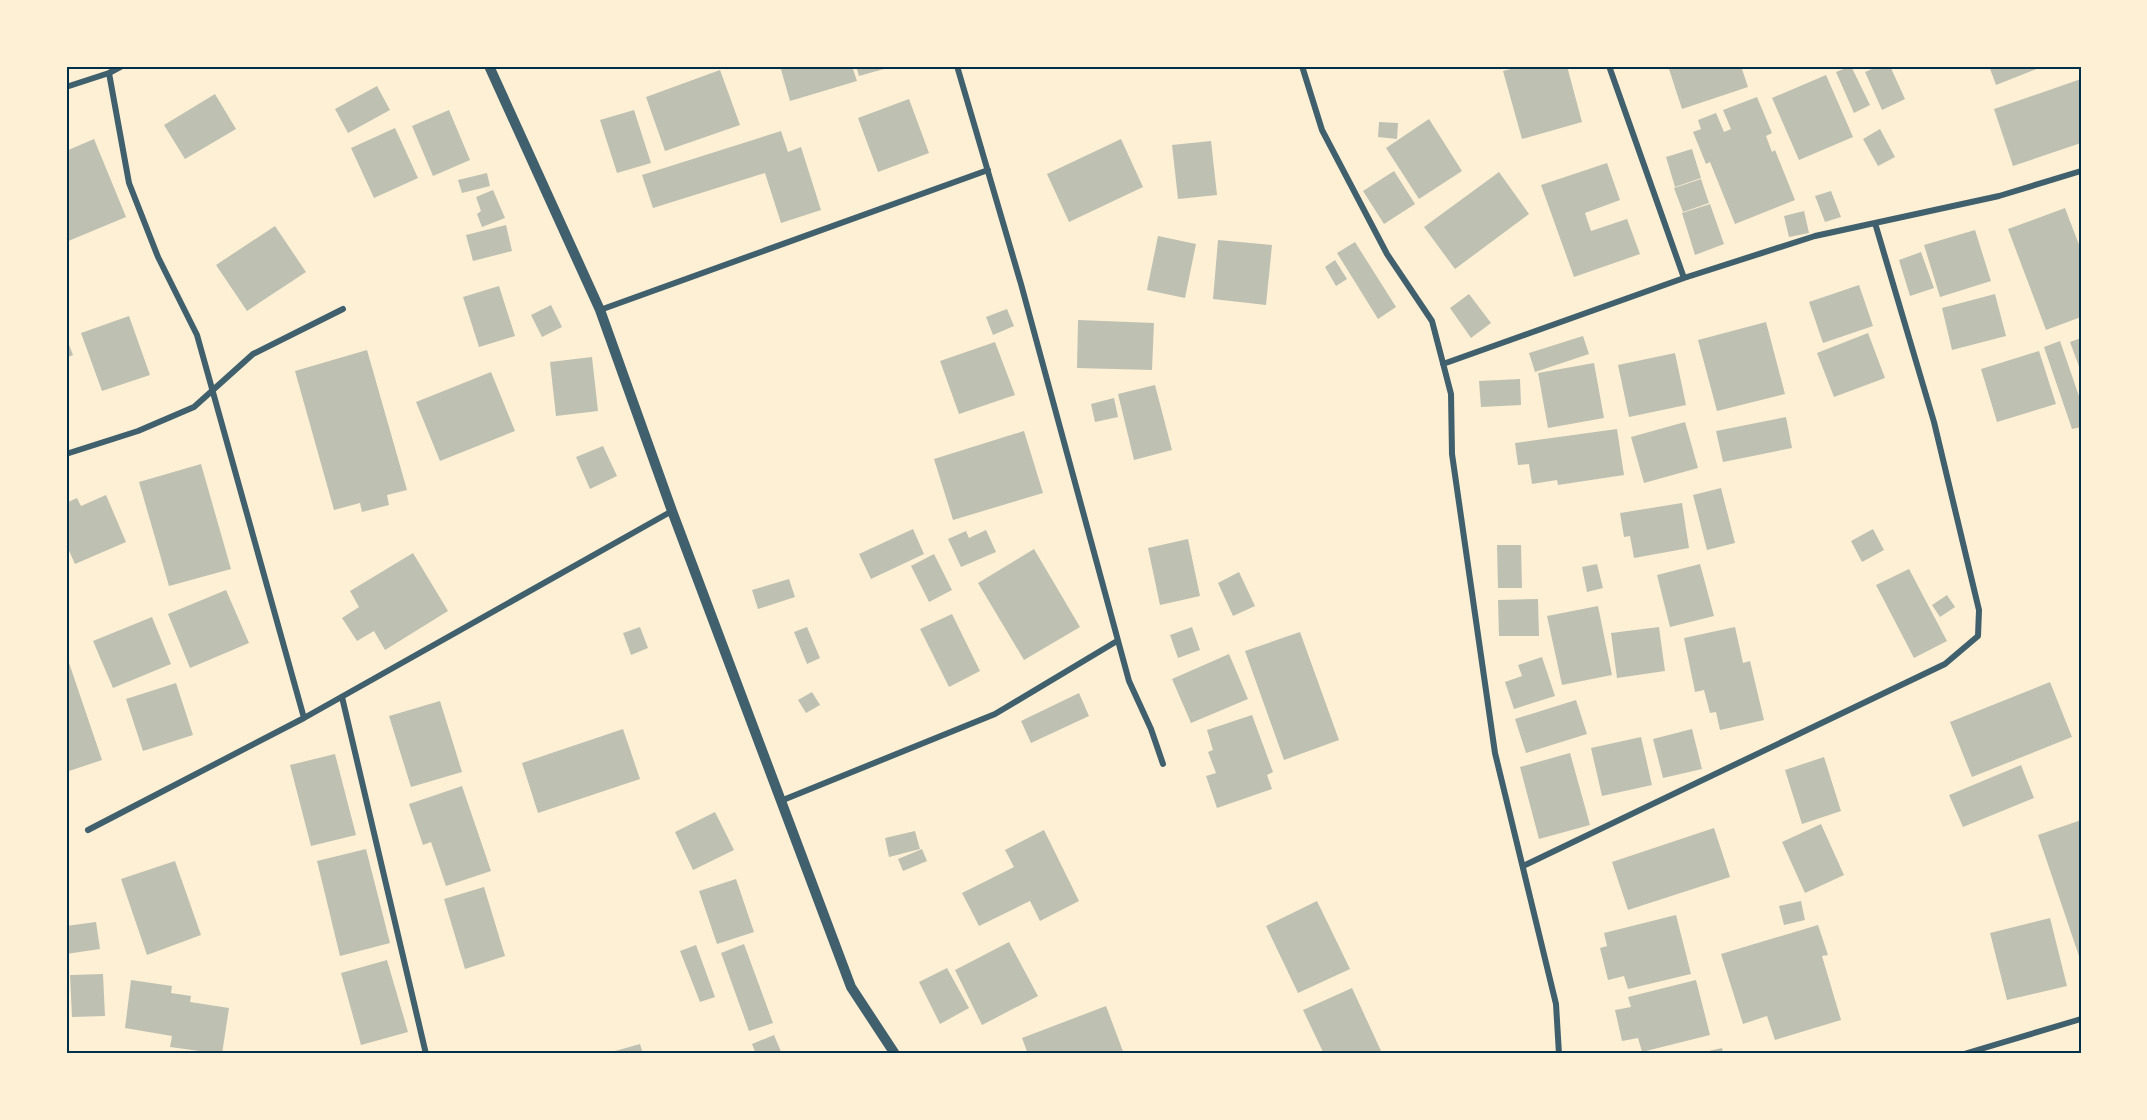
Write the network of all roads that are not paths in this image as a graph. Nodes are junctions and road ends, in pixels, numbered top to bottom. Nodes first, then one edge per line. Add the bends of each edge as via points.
1 (122, 66) edge
2 (489, 66) edge
3 (957, 66) edge
4 (1302, 66) edge
5 (1609, 66) edge
6 (109, 73) junction
7 (66, 87) edge
8 (988, 170) junction
9 (2081, 171) edge
10 (1875, 223) junction
11 (1684, 278) junction
12 (343, 309) dead end
13 (600, 310) junction
14 (1443, 364) junction
15 (212, 391) junction
16 (66, 454) edge
17 (672, 511) junction
18 (1117, 641) junction
19 (342, 697) junction
20 (304, 718) junction
21 (1162, 764) dead end
22 (783, 800) junction
23 (88, 830) dead end
24 (1523, 866) junction
25 (2081, 1019) edge
26 (426, 1054) edge
27 (895, 1054) edge
28 (1559, 1054) edge
29 (1964, 1054) edge

1 - 6 street
2 - 13 street
3 - 8 street
4 - 14 street via 1322,130 1387,254 1432,321
5 - 11 street
6 - 7 street
6 - 15 street via 129,183 158,256 197,335
8 - 13 street
8 - 18 street
9 - 10 street via 2000,196
10 - 11 street via 1815,236
10 - 24 street via 1934,422 1979,610 1978,636 1945,664
11 - 14 street
12 - 15 street via 253,354
13 - 17 street
14 - 24 street via 1451,394 1452,454 1495,753
15 - 16 street via 194,407
15 - 20 street
17 - 19 street
17 - 22 street
18 - 21 street
18 - 22 street via 995,714
19 - 20 street
19 - 26 street
20 - 23 street
22 - 27 street via 851,987
24 - 28 street via 1556,1004
25 - 29 street

